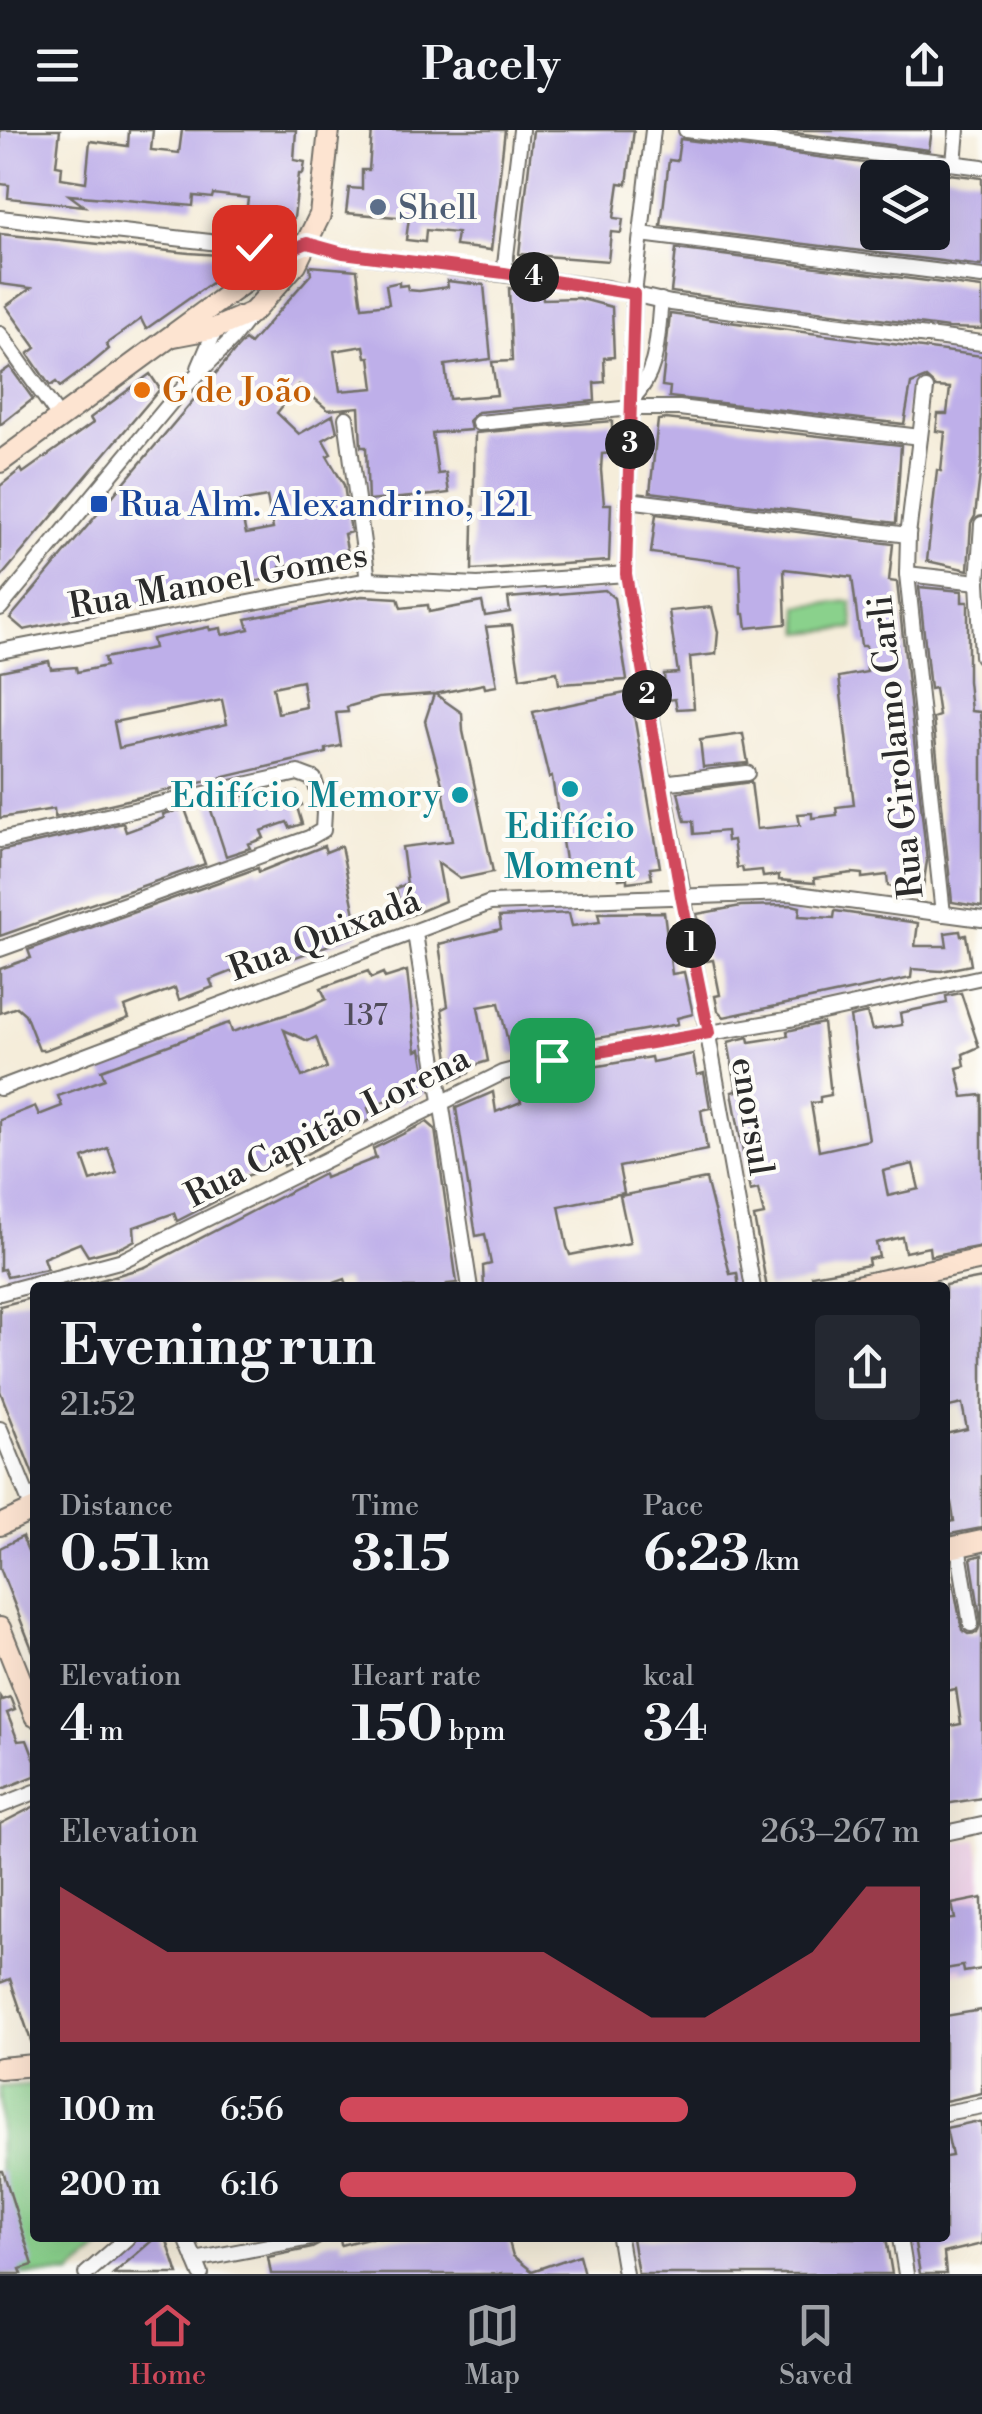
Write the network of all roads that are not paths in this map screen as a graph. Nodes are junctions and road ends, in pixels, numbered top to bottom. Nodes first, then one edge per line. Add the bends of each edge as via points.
1 (329, 130) edge
2 (522, 130) edge
3 (654, 130) edge
4 (686, 130) edge
5 (958, 130) edge
6 (954, 163) junction
7 (982, 167) edge
8 (0, 218) edge
9 (642, 234) junction
10 (307, 243) junction
11 (290, 258) junction
12 (504, 273) junction
13 (252, 276) junction
14 (982, 278) edge
15 (634, 294) junction
16 (661, 300) junction
17 (253, 312) junction
18 (216, 328) junction
19 (0, 334) edge
20 (167, 338) junction
21 (982, 343) edge
22 (194, 378) junction
23 (926, 389) dead end
24 (632, 404) junction
25 (58, 417) junction
26 (346, 418) dead end
27 (479, 423) dead end
28 (920, 437) junction
29 (0, 462) edge
30 (628, 500) junction
31 (982, 524) edge
32 (908, 535) junction
33 (626, 574) junction
34 (907, 574) junction
35 (368, 580) junction
36 (978, 582) junction
37 (0, 608) edge
38 (0, 650) edge
39 (982, 656) edge
40 (746, 773) dead end
41 (662, 783) junction
42 (0, 840) edge
43 (681, 896) junction
44 (942, 914) junction
45 (982, 920) edge
46 (414, 932) junction
47 (0, 950) edge
48 (982, 977) edge
49 (709, 1033) junction
50 (0, 1088) edge
51 (441, 1101) junction
52 (982, 1258) edge
53 (41, 1282) edge
54 (469, 1282) edge
55 (752, 1282) edge
56 (874, 1282) edge
57 (30, 1285) edge
58 (0, 1293) edge
59 (0, 1429) edge
60 (30, 1500) edge
61 (30, 1511) edge
62 (0, 1525) edge
63 (982, 1541) edge
64 (952, 1548) edge
65 (971, 1624) dead end
66 (0, 1628) edge
67 (30, 1703) edge
68 (30, 1794) edge
69 (0, 1806) edge
70 (982, 1825) edge
71 (950, 1832) edge
72 (30, 2066) edge
73 (0, 2068) edge
74 (982, 2106) edge
75 (950, 2113) edge
76 (123, 2242) edge
77 (188, 2242) edge
78 (295, 2242) edge
79 (620, 2242) edge
80 (901, 2242) edge
81 (198, 2267) edge
82 (86, 2274) edge
83 (625, 2274) edge
84 (906, 2274) edge

1 - 10 main road via 320,215
2 - 12 street
3 - 9 street, enorsul
4 - 6 street
5 - 6 street
6 - 7 street
8 - 11 street via 254,247
9 - 14 street
9 - 15 street, enorsul
10 - 11 main road
10 - 12 street
11 - 13 main road
11 - 17 main road
12 - 15 street
13 - 18 main road
13 - 20 main road
15 - 16 street
15 - 24 street, enorsul
16 - 21 street
16 - 24 street via 652,370
17 - 18 main road
17 - 22 street
18 - 20 main road
18 - 22 street
19 - 25 street
20 - 25 main road
22 - 37 street
23 - 28 street, Rua Girolamo Carli
24 - 27 street
24 - 28 street
24 - 30 street, enorsul
25 - 29 main road
26 - 35 street
28 - 32 street, Rua Girolamo Carli
30 - 32 street
30 - 33 street, enorsul
31 - 36 street
32 - 34 street, Rua Girolamo Carli
33 - 35 street, Rua Manoel Gomes via 478,585
33 - 41 street, enorsul
34 - 36 street, Rua Girolamo Carli
34 - 44 street, Rua Girolamo Carli
35 - 38 street, Rua Manoel Gomes
36 - 39 street
40 - 41 street
41 - 43 street, enorsul
42 - 47 street via 298,773 314,779 325,826 309,838
43 - 44 street, Rua Quixadá via 790,893
43 - 46 street, Rua Quixadá via 490,903
43 - 49 street, enorsul
44 - 45 street, Rua Quixadá
46 - 50 street, Rua Quixadá
46 - 51 street
48 - 49 street, Rua Capitão Lorena
49 - 51 street, Rua Capitão Lorena via 525,1067
49 - 55 street, enorsul
51 - 53 street, Rua Capitão Lorena via 123,1260
51 - 54 street
52 - 56 main road
57 - 58 street, Rua Capitão Lorena
59 - 60 street
61 - 62 main road
63 - 64 main road
64 - 65 street
66 - 67 main road
68 - 69 street
70 - 71 street
72 - 73 main road
74 - 75 street
76 - 82 street
77 - 81 street
78 - 81 street
79 - 83 street
80 - 84 street

